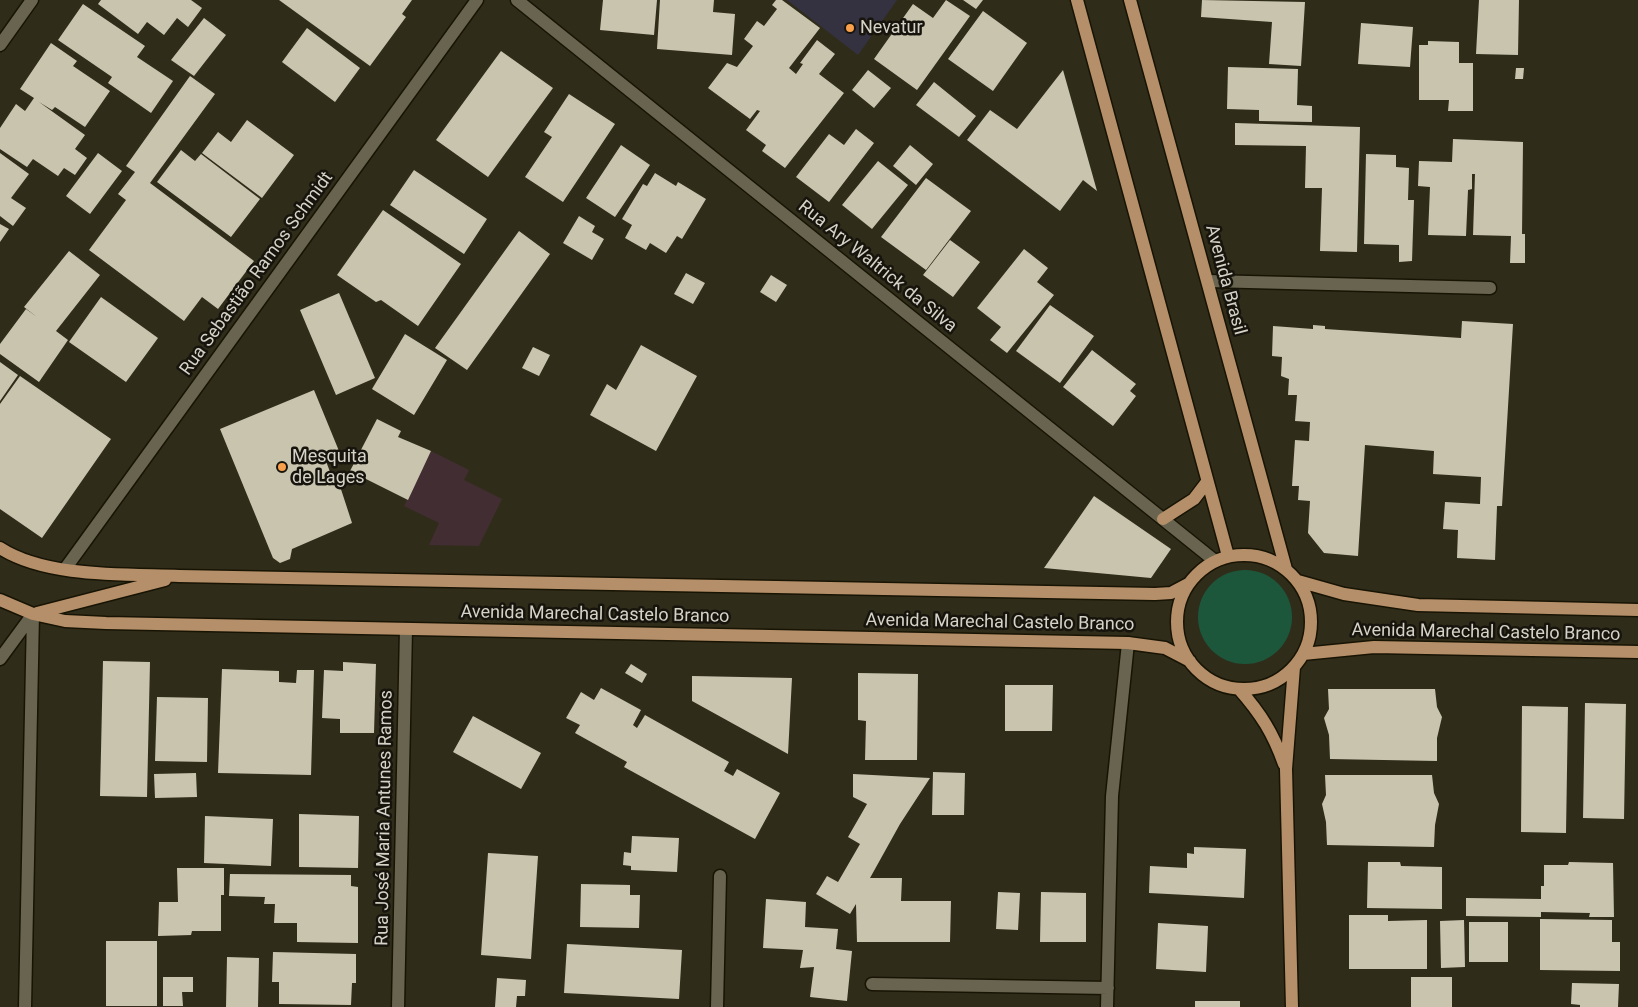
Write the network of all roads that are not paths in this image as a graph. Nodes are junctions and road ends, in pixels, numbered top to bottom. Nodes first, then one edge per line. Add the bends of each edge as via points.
1 (32, 0) edge
2 (476, 0) edge
3 (517, 0) edge
4 (1077, 0) edge
5 (1130, 0) edge
6 (0, 45) edge
7 (1208, 281) junction
8 (1490, 288) dead end
9 (1207, 482) junction
10 (1163, 519) junction
11 (0, 548) edge
12 (1228, 556) junction
13 (1215, 561) junction
14 (1286, 569) junction
15 (65, 570) junction
16 (180, 576) junction
17 (1298, 581) junction
18 (1188, 584) junction
19 (0, 600) edge
20 (1638, 610) edge
21 (33, 614) junction
22 (406, 629) junction
23 (1128, 643) junction
24 (1638, 652) edge
25 (1303, 654) junction
26 (0, 659) edge
27 (1190, 661) junction
28 (1294, 667) junction
29 (1239, 688) junction
30 (1286, 769) junction
31 (720, 876) dead end
32 (872, 984) dead end
33 (1108, 988) junction
34 (25, 1007) edge
35 (398, 1007) edge
36 (717, 1007) edge
37 (1107, 1007) edge
38 (1292, 1007) edge

1 - 6 street
2 - 15 street, Rua Sebastião Ramos Schmidt
3 - 10 street, Rua Ary Waltrick da Silva
4 - 9 main road
5 - 7 main road, Avenida Brasil
7 - 8 street
7 - 14 main road, Avenida Brasil
9 - 10 main road via 1194,499
9 - 12 main road
10 - 13 street, Rua Ary Waltrick da Silva
11 - 15 main road, Avenida Marechal Castelo Branco via 36,563
12 - 13 main road
12 - 14 main road via 1268,559
13 - 18 main road
14 - 17 main road
15 - 16 main road, Avenida Marechal Castelo Branco
16 - 18 main road, Avenida Marechal Castelo Branco via 1155,594 1171,593
16 - 21 main road
17 - 20 main road, Avenida Marechal Castelo Branco via 1344,594 1418,605
17 - 25 main road via 1308,598 1312,617 1310,636
18 - 27 main road via 1180,603 1177,623 1180,643
19 - 21 main road, Avenida Marechal Castelo Branco
21 - 22 main road, Avenida Marechal Castelo Branco via 106,623
21 - 26 street
21 - 34 street
22 - 23 main road, Avenida Marechal Castelo Branco
22 - 35 street, Rua José Maria Antunes Ramos
23 - 27 main road, Avenida Marechal Castelo Branco via 1165,648
23 - 33 street via 1112,796
24 - 25 main road, Avenida Marechal Castelo Branco via 1374,647
25 - 28 main road
27 - 29 main road via 1204,675 1220,684
28 - 29 main road via 1278,680 1259,687
28 - 30 main road
29 - 30 main road via 1273,735
30 - 38 main road
31 - 36 street
32 - 33 street
33 - 37 street

